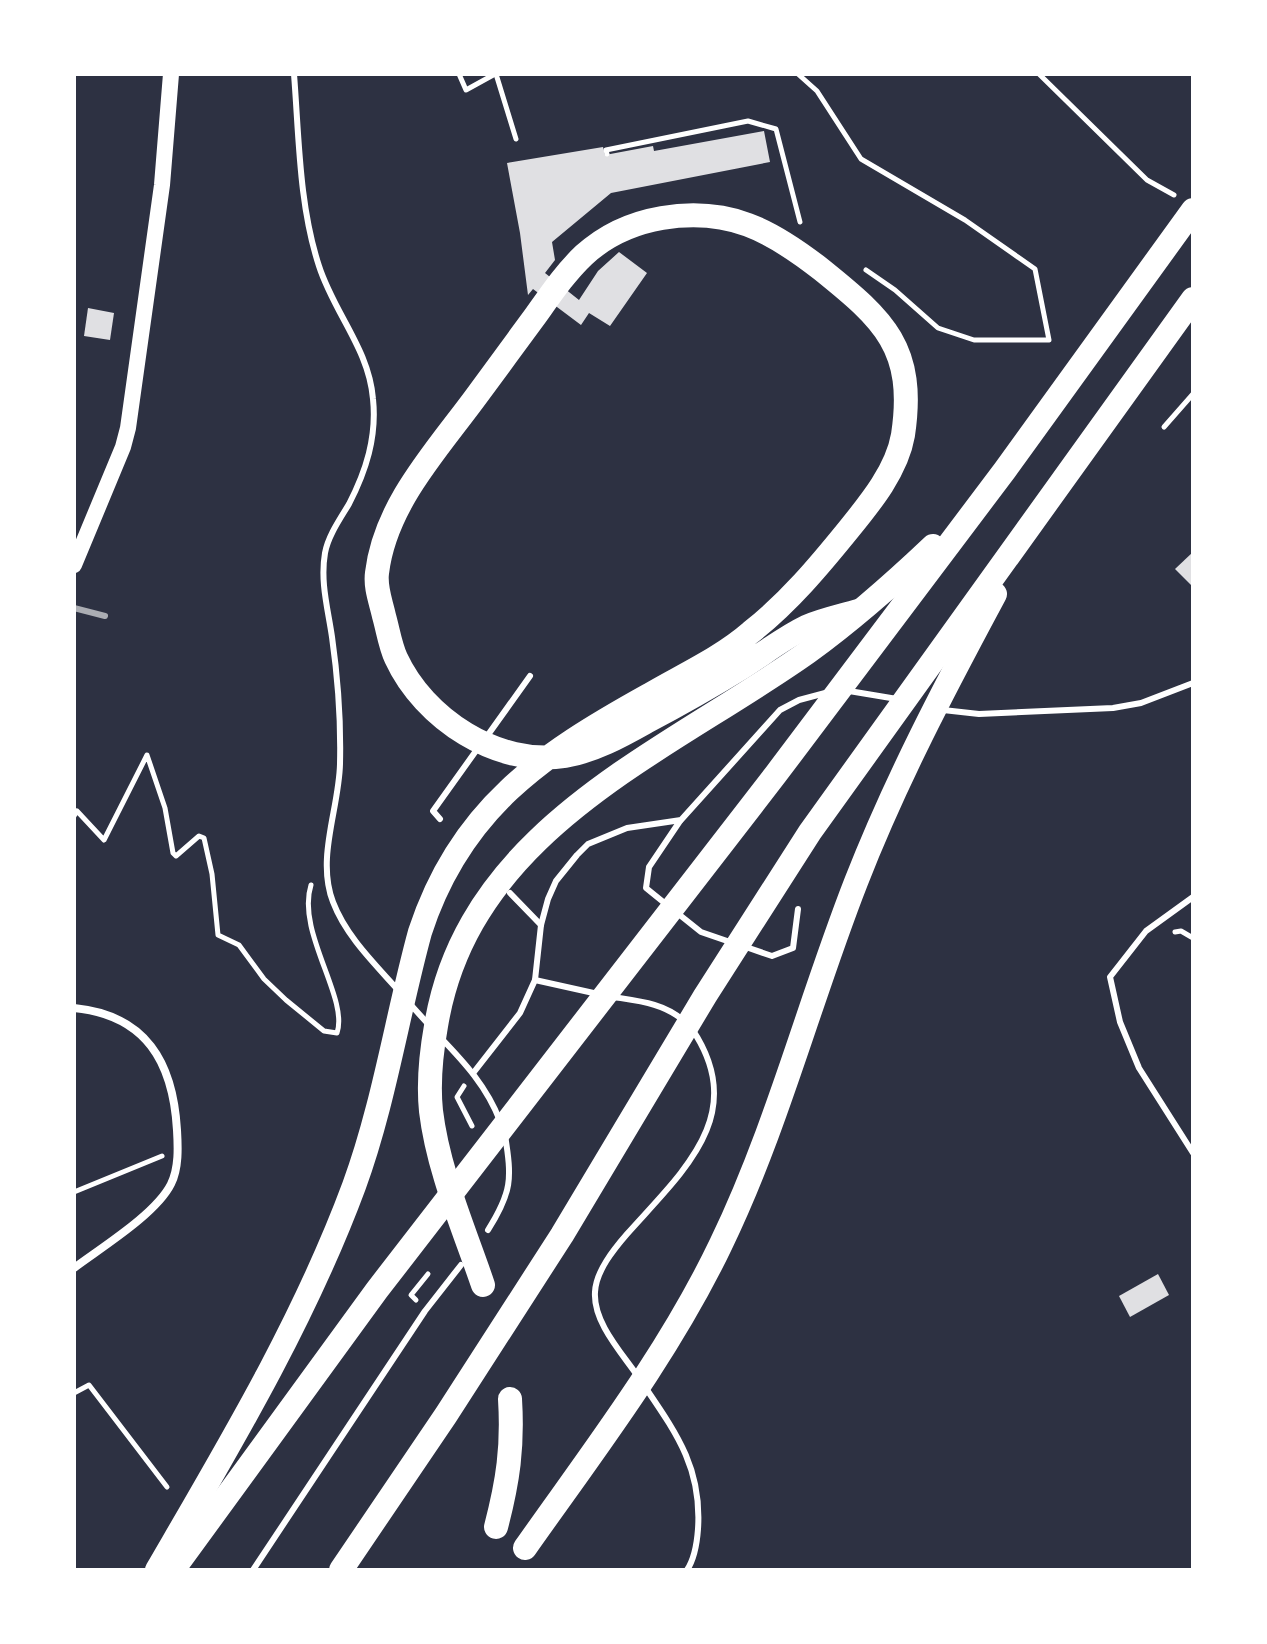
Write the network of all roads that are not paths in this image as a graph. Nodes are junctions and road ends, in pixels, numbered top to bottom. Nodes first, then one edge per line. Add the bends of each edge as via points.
1 (171, 74) edge
2 (294, 74) edge
3 (1187, 204) edge
4 (1193, 299) edge
5 (1005, 470) junction
6 (1043, 504) junction
7 (74, 565) edge
8 (858, 611) junction
9 (530, 676) dead end
10 (1193, 683) edge
11 (908, 702) dead end
12 (923, 705) dead end
13 (440, 819) dead end
14 (681, 820) junction
15 (510, 893) dead end
16 (1193, 897) edge
17 (798, 909) dead end
18 (541, 925) junction
19 (535, 980) junction
20 (74, 1008) edge
21 (474, 1072) junction
22 (1193, 1153) edge
23 (488, 1230) dead end
24 (461, 1265) dead end
25 (74, 1268) edge
26 (483, 1285) dead end
27 (510, 1399) dead end
28 (496, 1527) dead end
29 (525, 1548) dead end
30 (157, 1570) edge
31 (173, 1570) edge
32 (253, 1570) edge
33 (341, 1570) edge
34 (687, 1570) edge

1 - 7 main road via 162,185 128,428
2 - 21 lane via 303,194 317,261 370,374 375,422 365,470 330,539 323,570 339,689 340,752 328,876 333,901 362,949
3 - 5 highway
4 - 6 highway
5 - 8 highway via 936,544
5 - 31 highway via 377,1290
6 - 29 highway via 881,818 742,1198 691,1301
6 - 33 highway via 810,832 562,1235
8 - 26 highway via 809,651 584,800 543,834 481,907 441,997 431,1059 431,1110 442,1163
8 - 30 highway via 807,627 609,742 567,756 530,757 469,735 445,719 408,679 394,654 375,581 396,511 567,273 600,243 654,220 712,215 763,230 802,254 877,316 897,347 906,388 903,437 894,465 803,585 750,634 548,756 509,788 480,818 457,851 427,911 369,1137 335,1233 273,1365
9 - 13 lane via 433,811
10 - 12 lane via 1113,708 979,714
11 - 14 lane via 851,691 799,700 780,710
14 - 17 lane via 649,867 646,888 701,932 772,956 793,948
14 - 18 lane via 627,828 588,844 556,881
15 - 18 lane
16 - 22 lane via 1146,931 1110,977 1120,1022 1139,1068
18 - 19 lane
19 - 21 lane via 520,1013
19 - 34 lane via 673,1011 689,1025 711,1064 715,1089 710,1125 691,1160 614,1248 594,1291 601,1321 679,1437 691,1466 699,1497 697,1539
20 - 25 street via 103,1011 140,1032 162,1060 176,1107 179,1150 172,1182 157,1204
21 - 23 lane via 505,1134 509,1164 509,1189
24 - 32 lane
27 - 28 highway via 508,1480

